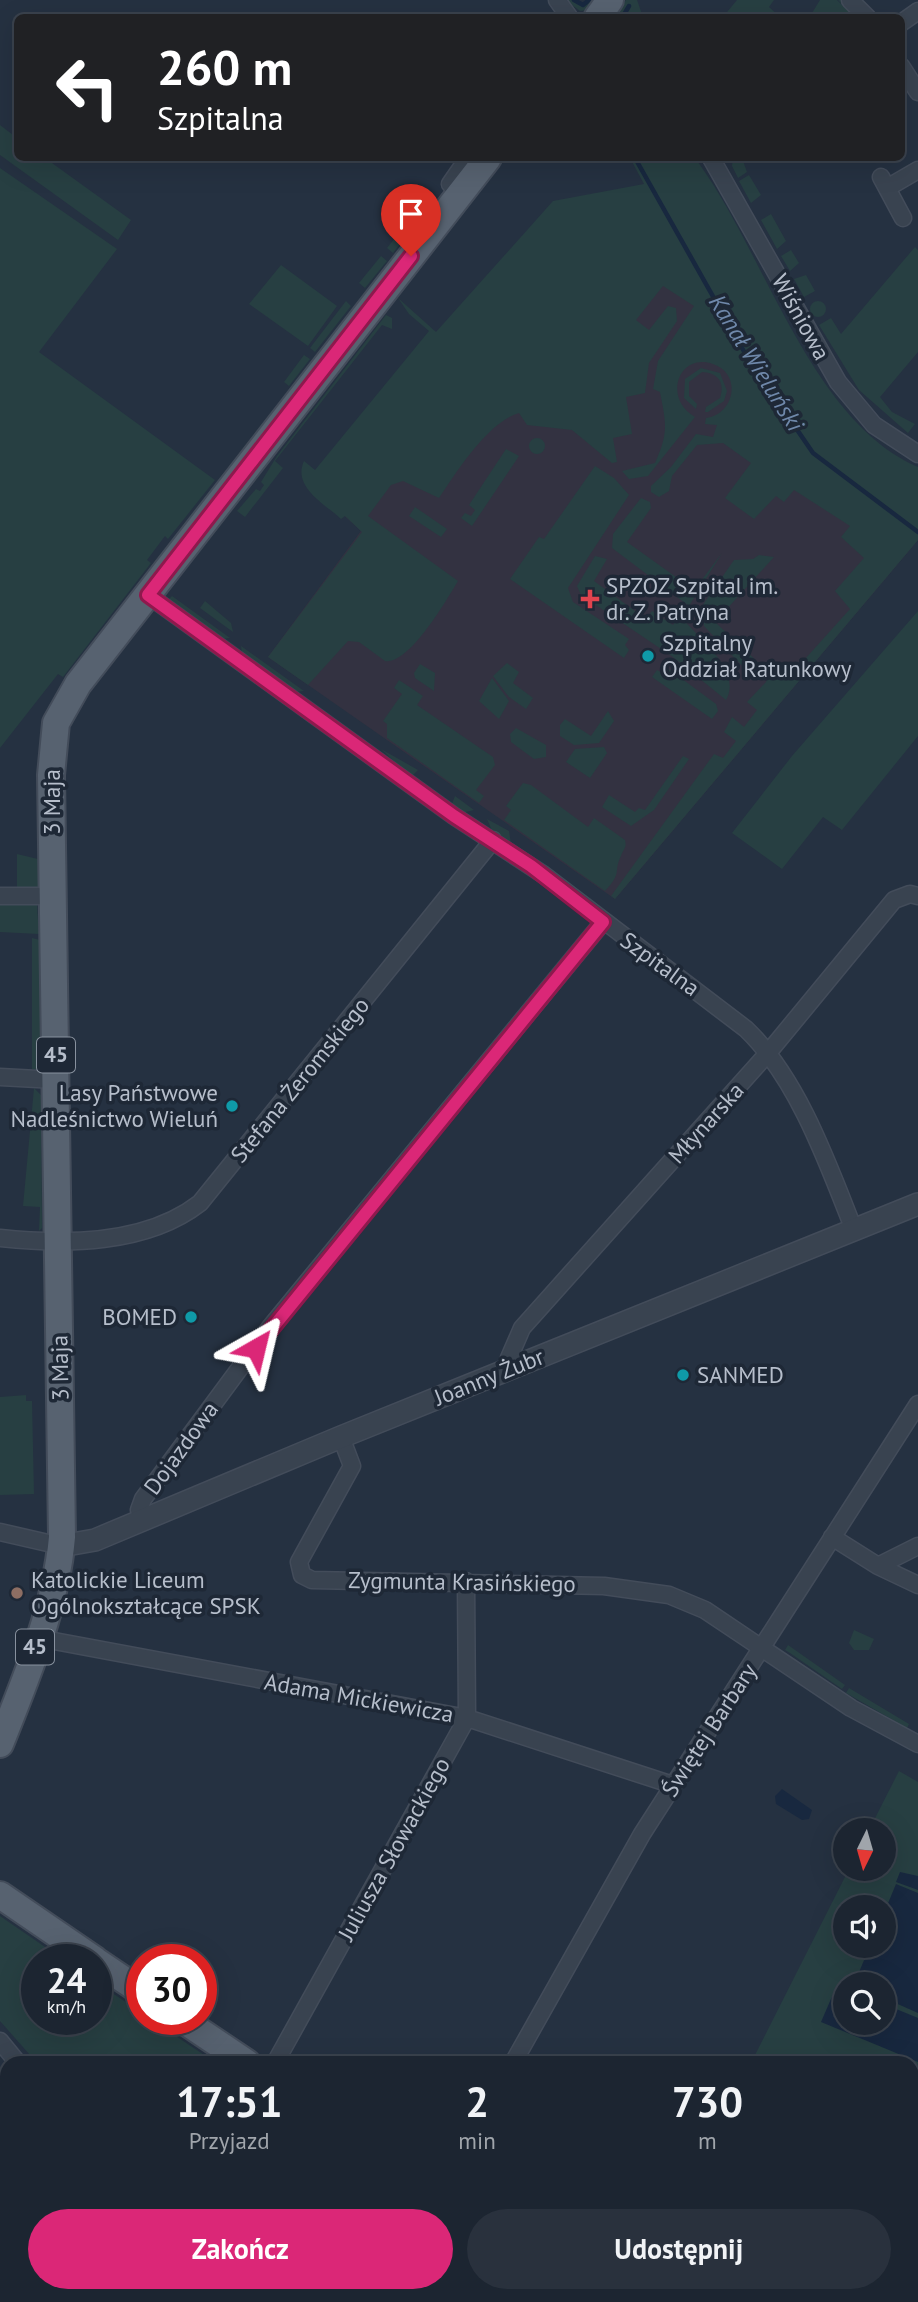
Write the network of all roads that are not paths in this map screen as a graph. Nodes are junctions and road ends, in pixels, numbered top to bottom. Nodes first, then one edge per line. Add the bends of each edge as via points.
1 (850, 0) edge
2 (864, 14) edge
3 (905, 72) edge
4 (918, 92) edge
5 (466, 161) edge
6 (486, 161) edge
7 (713, 161) edge
8 (918, 170) edge
9 (459, 194) junction
10 (903, 218) dead end
11 (918, 454) edge
12 (148, 595) junction
13 (493, 840) junction
14 (0, 896) edge
15 (54, 896) junction
16 (918, 896) edge
17 (603, 922) junction
18 (768, 1053) junction
19 (0, 1077) edge
20 (56, 1080) junction
21 (918, 1204) edge
22 (854, 1230) junction
23 (0, 1238) edge
24 (59, 1243) junction
25 (512, 1367) junction
26 (918, 1404) edge
27 (341, 1437) junction
28 (144, 1519) junction
29 (0, 1532) edge
30 (832, 1538) junction
31 (61, 1546) junction
32 (918, 1546) edge
33 (878, 1566) junction
34 (466, 1581) junction
35 (918, 1585) edge
36 (38, 1638) junction
37 (762, 1647) junction
38 (467, 1718) junction
39 (0, 1744) edge
40 (918, 1744) edge
41 (673, 1785) junction
42 (0, 1895) edge
43 (72, 1944) edge
44 (205, 2035) edge
45 (0, 2040) edge
46 (13, 2056) edge
47 (237, 2056) edge
48 (279, 2056) edge
49 (517, 2056) edge

1 - 2 street
3 - 4 street
5 - 9 street via 450,184
6 - 9 main road, 3 Maja / 45
7 - 11 street, Wiśniowa via 838,382 874,425
8 - 10 street via 884,183
9 - 12 main road, 3 Maja / 45
12 - 13 street, Szpitalna
12 - 15 main road, 3 Maja / 45 via 70,696 56,723 51,775
13 - 17 street, Szpitalna
13 - 24 street, Stefana Żeromskiego via 200,1203 160,1226
14 - 15 street
15 - 20 main road, 3 Maja / 45
16 - 18 street, Młynarska via 894,900
17 - 18 street, Szpitalna via 734,1018
17 - 28 street, Dojazdowa via 271,1326 143,1499 139,1510
18 - 22 street, Szpitalna via 794,1095
18 - 25 street, Młynarska via 522,1328 509,1358
19 - 20 street
20 - 24 main road, 3 Maja / 45
21 - 22 street, Joanny Żubr
22 - 25 street, Joanny Żubr
23 - 24 street, Stefana Żeromskiego
24 - 31 main road, 3 Maja / 45
25 - 27 street, Joanny Żubr
26 - 30 street, Świętej Barbary
27 - 28 street, Joanny Żubr
27 - 34 street, Zygmunta Krasińskiego via 352,1466 299,1562 302,1575 312,1580
28 - 31 street, Joanny Żubr via 83,1545
29 - 31 street
30 - 33 street
30 - 37 street, Świętej Barbary
31 - 36 main road, 45
32 - 33 street
33 - 35 street
34 - 37 street, Zygmunta Krasińskiego via 651,1590 705,1610
34 - 38 street, Juliusza Słowackiego
36 - 38 street, Adama Mickiewicza
36 - 39 main road, 45
37 - 40 street, Zygmunta Krasińskiego via 851,1708
37 - 41 street, Świętej Barbary
38 - 41 street, Adama Mickiewicza
38 - 48 street, Juliusza Słowackiego
41 - 49 street, Świętej Barbary
42 - 43 main road
44 - 47 main road
45 - 46 street

